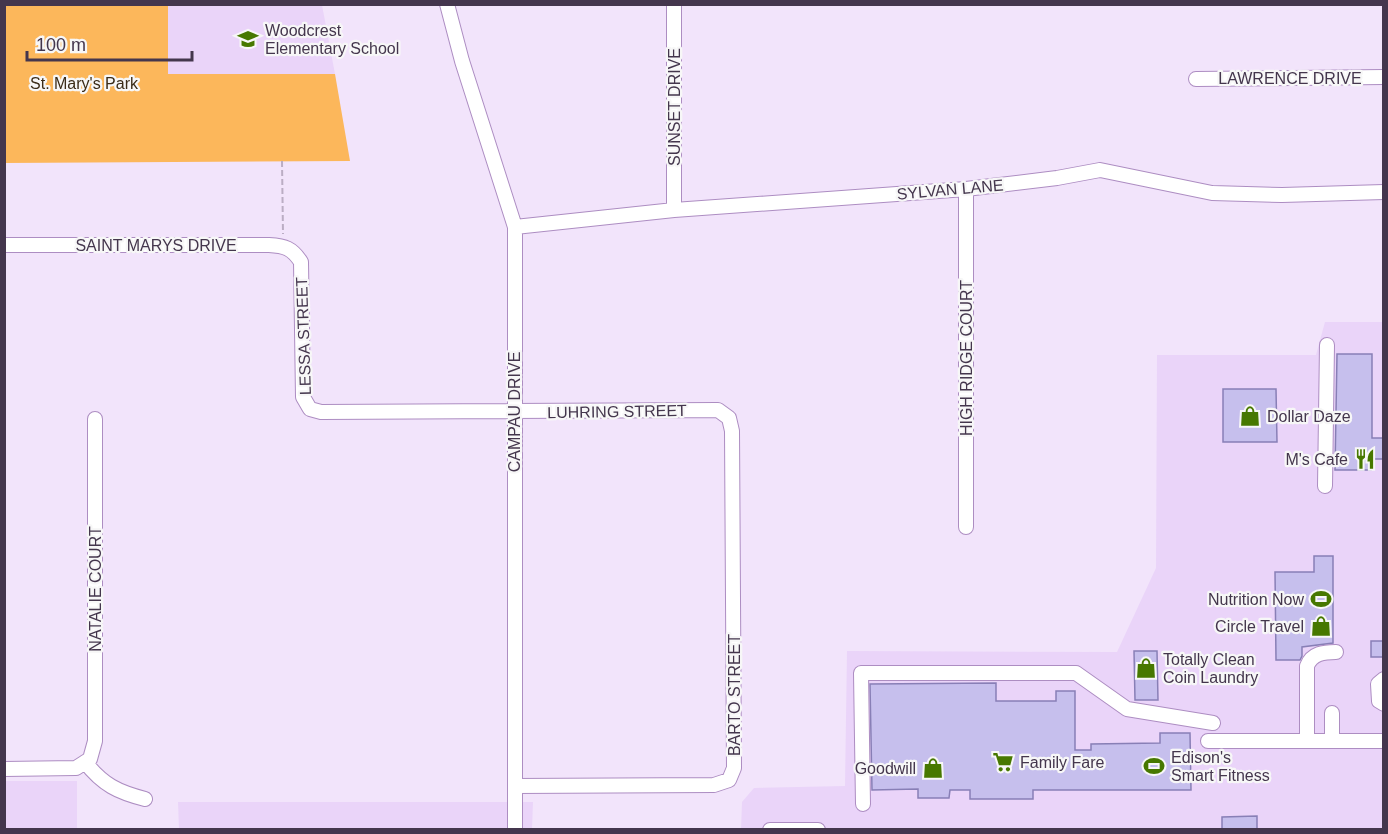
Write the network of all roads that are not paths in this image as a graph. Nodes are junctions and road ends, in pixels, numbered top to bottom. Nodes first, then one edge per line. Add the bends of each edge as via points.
1 (447, 4) edge
2 (674, 4) edge
3 (1383, 77) edge
4 (1196, 79) dead end
5 (966, 189) junction
6 (1383, 192) edge
7 (674, 210) junction
8 (515, 227) junction
9 (4, 245) edge
10 (301, 262) joint
11 (1327, 345) dead end
12 (310, 409) joint
13 (514, 412) junction
14 (94, 419) dead end
15 (732, 431) joint
16 (1325, 486) dead end
17 (966, 527) dead end
18 (1336, 652) dead end
19 (1383, 680) edge
20 (1383, 696) edge
21 (1383, 704) edge
22 (1332, 713) dead end
23 (1214, 723) dead end
24 (1208, 741) dead end
25 (1307, 741) junction
26 (1332, 741) junction
27 (1383, 741) edge
28 (88, 761) junction
29 (4, 769) edge
30 (515, 786) junction
31 (145, 799) dead end
32 (863, 804) dead end
33 (515, 830) edge
34 (770, 830) edge
35 (818, 830) edge

1 - 8 street, CAMPAU DRIVE
2 - 7 street, SUNSET DRIVE
3 - 4 street, LAWRENCE DRIVE
5 - 6 street, SYLVAN LANE via 1100,170 1212,193
5 - 7 street, SYLVAN LANE
5 - 17 street, HIGH RIDGE COURT
7 - 8 street, SYLVAN LANE
8 - 13 street, CAMPAU DRIVE
9 - 10 street, SAINT MARYS DRIVE via 283,245 294,251
10 - 12 street, LESSA STREET via 303,396
11 - 16 street
12 - 13 street, LUHRING STREET
13 - 15 street, LUHRING STREET via 718,410 729,418
13 - 30 street, CAMPAU DRIVE
14 - 28 street, NATALIE COURT via 95,741
15 - 30 street, BARTO STREET via 734,768 729,780 714,785
18 - 25 street via 1317,654 1307,666
19 - 20 street
19 - 21 street via 1378,684 1377,694
22 - 26 street
23 - 32 street via 1127,709 1076,673 861,673
24 - 25 street
25 - 26 street
26 - 27 street
28 - 29 street via 76,768
28 - 31 street via 100,778 117,791
30 - 33 street, CAMPAU DRIVE
34 - 35 street

